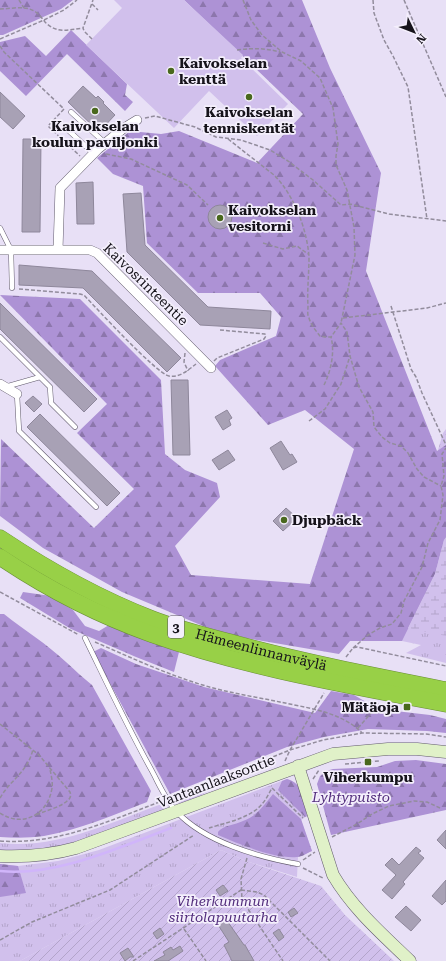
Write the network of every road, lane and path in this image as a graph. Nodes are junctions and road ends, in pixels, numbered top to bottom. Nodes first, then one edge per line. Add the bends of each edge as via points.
1 (19, 0) edge
2 (77, 0) edge
3 (93, 0) edge
4 (243, 0) edge
5 (373, 0) edge
6 (404, 0) edge
7 (92, 4) junction
8 (24, 8) junction
9 (0, 9) edge
10 (98, 10) dead end
11 (44, 20) junction
12 (83, 28) junction
13 (0, 39) edge
14 (92, 39) dead end
15 (0, 46) edge
16 (237, 50) dead end
17 (282, 52) junction
18 (446, 97) edge
19 (71, 112) dead end
20 (137, 120) joint
21 (68, 130) dead end
22 (228, 139) junction
23 (99, 148) junction
24 (86, 161) junction
25 (350, 204) junction
26 (208, 205) dead end
27 (427, 219) junction
28 (446, 221) edge
29 (0, 228) edge
30 (263, 243) dead end
31 (0, 250) edge
32 (11, 250) junction
33 (58, 250) junction
34 (308, 254) junction
35 (12, 288) joint
36 (446, 303) edge
37 (391, 306) dead end
38 (392, 312) junction
39 (343, 318) junction
40 (341, 323) junction
41 (220, 330) dead end
42 (0, 337) edge
43 (331, 337) junction
44 (184, 349) dead end
45 (350, 356) junction
46 (202, 359) junction
47 (213, 364) joint
48 (188, 371) junction
49 (40, 377) junction
50 (2, 385) edge
51 (324, 385) dead end
52 (17, 394) joint
53 (310, 421) dead end
54 (75, 427) dead end
55 (446, 447) edge
56 (441, 486) junction
57 (96, 507) dead end
58 (0, 538) edge
59 (0, 557) edge
60 (0, 592) edge
61 (85, 638) junction
62 (353, 648) junction
63 (343, 662) dead end
64 (446, 666) edge
65 (326, 689) dead end
66 (446, 690) edge
67 (379, 703) dead end
68 (446, 704) edge
69 (314, 709) junction
70 (0, 724) edge
71 (358, 728) junction
72 (362, 733) junction
73 (446, 737) edge
74 (33, 749) junction
75 (290, 750) junction
76 (446, 752) edge
77 (383, 759) dead end
78 (283, 764) dead end
79 (344, 764) dead end
80 (298, 766) junction
81 (50, 767) junction
82 (321, 768) dead end
83 (313, 779) dead end
84 (274, 783) dead end
85 (272, 788) junction
86 (0, 798) edge
87 (168, 799) junction
88 (440, 808) dead end
89 (176, 812) junction
90 (0, 813) edge
91 (36, 815) junction
92 (314, 816) junction
93 (200, 831) junction
94 (328, 839) dead end
95 (0, 841) edge
96 (317, 851) dead end
97 (249, 853) junction
98 (0, 856) edge
99 (298, 864) junction
100 (323, 878) dead end
101 (241, 890) junction
102 (184, 929) junction
103 (0, 940) edge
104 (133, 961) edge
105 (206, 961) edge
106 (283, 961) edge
107 (330, 961) edge
108 (410, 961) edge

1 - 8 path
2 - 11 path
3 - 7 path
4 - 17 path via 251,20
5 - 27 path via 374,13 384,40 408,87
6 - 18 path
7 - 10 path
7 - 12 path
8 - 9 path
8 - 11 path via 35,11
11 - 12 path via 56,30
11 - 13 path
12 - 14 path
15 - 24 path via 64,109 48,126
16 - 17 path via 253,48
17 - 25 path via 301,61 320,78 333,108 338,144 336,165
19 - 23 lane
20 - 22 path via 155,116
20 - 23 street
21 - 23 lane
22 - 25 path via 241,140 270,150 313,180 341,205
22 - 34 path via 274,175 291,195 303,225
23 - 24 street
23 - 26 path via 107,154 130,160 187,185
24 - 33 street via 60,188
25 - 27 path via 389,214
25 - 39 path via 355,255
27 - 28 path
29 - 32 lane
30 - 34 path via 283,249 297,246
31 - 32 street, Kaivosrinteentie
32 - 33 street, Kaivosrinteentie
32 - 35 lane
33 - 46 street, Kaivosrinteentie via 90,250 97,253
34 - 43 path via 308,317 320,336
35 - 48 path via 80,294 167,376
36 - 38 path
37 - 38 path
38 - 39 path
38 - 55 path via 411,369
39 - 40 path
40 - 43 path
40 - 45 path via 347,332
41 - 47 path via 266,336 217,358
42 - 49 lane
43 - 51 path via 334,346
44 - 48 path via 184,362
45 - 53 path via 341,384 325,409
45 - 56 path via 359,387 373,412 374,427 390,443 401,446 424,477
46 - 47 street, Kaivosrinteentie
46 - 48 path
49 - 50 lane
49 - 54 lane via 50,387 51,403
50 - 52 street
52 - 57 lane via 19,431
55 - 56 path via 442,454 444,476
56 - 62 path via 443,495 440,520 428,543 422,567 404,601 401,613 392,624 368,635
58 - 66 highway, Hämeenlinnanväylä / 3 via 60,576 152,620 273,654
59 - 68 highway, Hämeenlinnanväylä / 3 via 90,609 150,634 201,651 269,669
60 - 61 path
61 - 69 path via 175,676 206,686
61 - 87 lane via 140,750
62 - 63 path
62 - 64 path via 363,647
65 - 69 path
67 - 71 path
69 - 71 path
69 - 75 path
70 - 74 path
71 - 72 path
72 - 73 path via 426,734
72 - 75 path via 323,740
74 - 81 path
74 - 86 path via 26,767
75 - 78 path
75 - 87 path
76 - 80 main road, Vantaanlaaksontie via 417,749 358,751 333,754
77 - 79 path
80 - 89 main road, Vantaanlaaksontie
80 - 92 main road
81 - 91 path via 52,789 44,807
81 - 91 path via 71,796 63,804
82 - 83 path
84 - 85 path
85 - 92 path via 305,820
85 - 93 path via 262,805 252,812
87 - 89 lane
87 - 95 path via 64,836 19,842
88 - 94 path via 427,802 414,801 389,806
89 - 93 lane
89 - 98 main road, Vantaanlaaksontie via 56,853
90 - 91 path via 10,819 23,820
92 - 108 main road via 333,875 343,892
93 - 97 lane
93 - 103 path via 110,890 32,922
96 - 99 path
97 - 99 lane
97 - 101 path via 241,879
99 - 100 path
101 - 102 path
101 - 106 path via 242,900
101 - 107 path via 264,895
102 - 104 path
102 - 105 path

